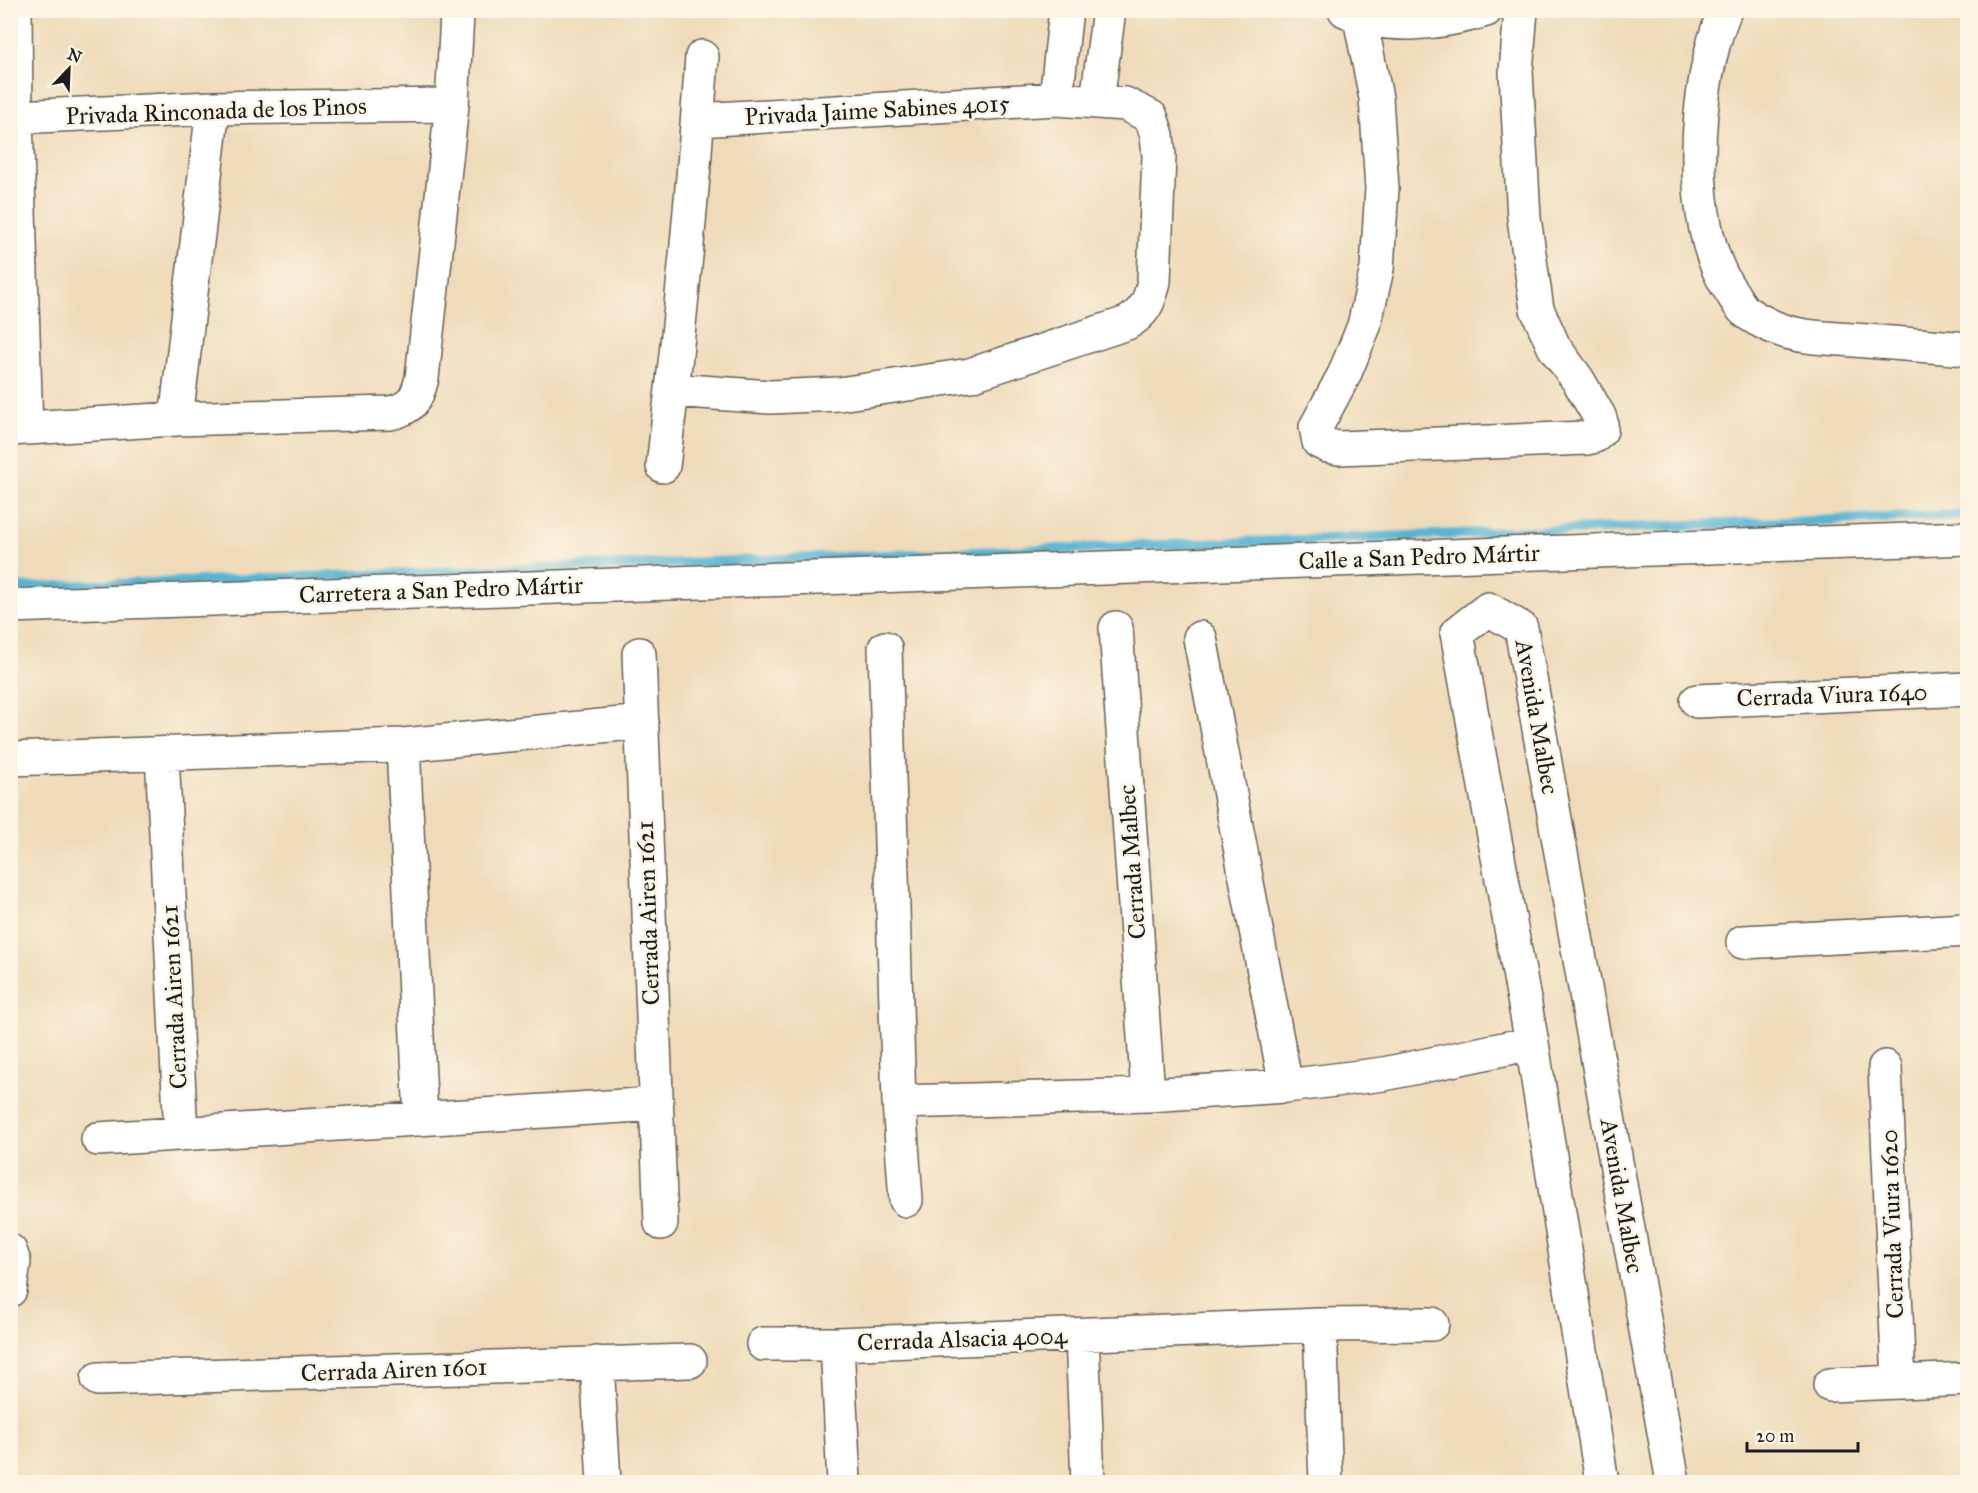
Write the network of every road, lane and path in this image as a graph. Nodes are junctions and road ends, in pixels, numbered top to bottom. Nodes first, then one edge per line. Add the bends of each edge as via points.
1 (15, 10) edge
2 (1066, 10) edge
3 (1109, 10) edge
4 (1486, 10) edge
5 (1521, 10) edge
6 (1725, 10) edge
7 (1352, 14) edge
8 (457, 15) dead end
9 (702, 57) dead end
10 (1056, 99) junction
11 (1097, 101) junction
12 (452, 105) junction
13 (213, 108) junction
14 (16, 117) junction
15 (698, 120) junction
16 (1968, 349) edge
17 (673, 390) junction
18 (176, 419) junction
19 (18, 429) edge
20 (663, 466) dead end
21 (1968, 538) edge
22 (871, 575) joint
23 (10, 606) edge
24 (1116, 628) dead end
25 (1200, 638) dead end
26 (885, 648) dead end
27 (639, 654) dead end
28 (1968, 689) edge
29 (1697, 701) dead end
30 (642, 722) junction
31 (403, 745) junction
32 (162, 754) junction
33 (10, 759) edge
34 (1968, 930) edge
35 (1743, 942) dead end
36 (1532, 1043) junction
37 (1886, 1067) dead end
38 (1286, 1086) junction
39 (1148, 1095) junction
40 (899, 1102) junction
41 (655, 1104) junction
42 (421, 1119) junction
43 (181, 1134) junction
44 (98, 1139) dead end
45 (906, 1200) dead end
46 (661, 1223) dead end
47 (10, 1251) edge
48 (10, 1290) edge
49 (1432, 1324) dead end
50 (1320, 1325) junction
51 (1082, 1335) junction
52 (763, 1344) dead end
53 (837, 1344) junction
54 (690, 1361) dead end
55 (597, 1363) junction
56 (98, 1379) dead end
57 (1968, 1379) edge
58 (1899, 1382) junction
59 (1830, 1385) dead end
60 (604, 1482) edge
61 (844, 1482) edge
62 (1088, 1482) edge
63 (1326, 1482) edge
64 (1602, 1482) edge
65 (1673, 1482) edge

1 - 14 street
2 - 10 street
3 - 11 street
4 - 7 street via 1399,23
5 - 7 street via 1516,72 1524,218 1538,309 1554,347 1601,422 1601,430 1587,438 1338,448 1319,442 1316,427 1364,326 1377,269 1382,177 1376,98
6 - 16 street via 1702,93 1699,148 1706,234 1715,264 1731,293 1744,311 1774,327 1803,336
8 - 12 street
9 - 15 street
10 - 11 street, Privada Jaime Sabines 4015
10 - 15 street, Privada Jaime Sabines 4015
11 - 17 street, Privada Jaime Sabines 4015 via 1125,104 1151,117 1157,135 1154,281 1145,310 1136,318 969,375 839,394 770,397
12 - 13 street, Privada Rinconada de los Pinos
12 - 18 street via 422,378 412,404 390,413
13 - 14 street, Privada Rinconada de los Pinos
13 - 18 street
14 - 19 street
15 - 17 street
17 - 20 street
18 - 19 street
21 - 22 street, Calle a San Pedro Mártir
22 - 23 street, Carretera a San Pedro Mártir
24 - 39 street, Cerrada Malbec
25 - 38 street
26 - 40 street
27 - 30 street, Cerrada Airen 1621
28 - 29 street, Cerrada Viura 1640
30 - 31 street
30 - 41 street, Cerrada Airen 1621
31 - 32 street
31 - 42 street
32 - 33 street
32 - 43 street, Cerrada Airen 1621
34 - 35 street
36 - 38 street via 1384,1074
36 - 64 street, Avenida Malbec
36 - 65 street, Avenida Malbec via 1457,633 1488,609 1521,628
37 - 58 street, Cerrada Viura 1620
38 - 39 street
39 - 40 street
40 - 45 street
41 - 42 street
41 - 46 street, Cerrada Airen 1621
42 - 43 street
43 - 44 street
47 - 48 street via 14,1262
49 - 50 street, Cerrada Alsacia 4004
50 - 51 street, Cerrada Alsacia 4004
50 - 63 street
51 - 53 street, Cerrada Alsacia 4004
51 - 62 street, Cerrada Alsacia 4004
52 - 53 street
53 - 61 street, Cerrada Alsacia 4004
54 - 55 street, Cerrada Airen 1601
55 - 56 street, Cerrada Airen 1601
55 - 60 street
57 - 58 street
58 - 59 street

